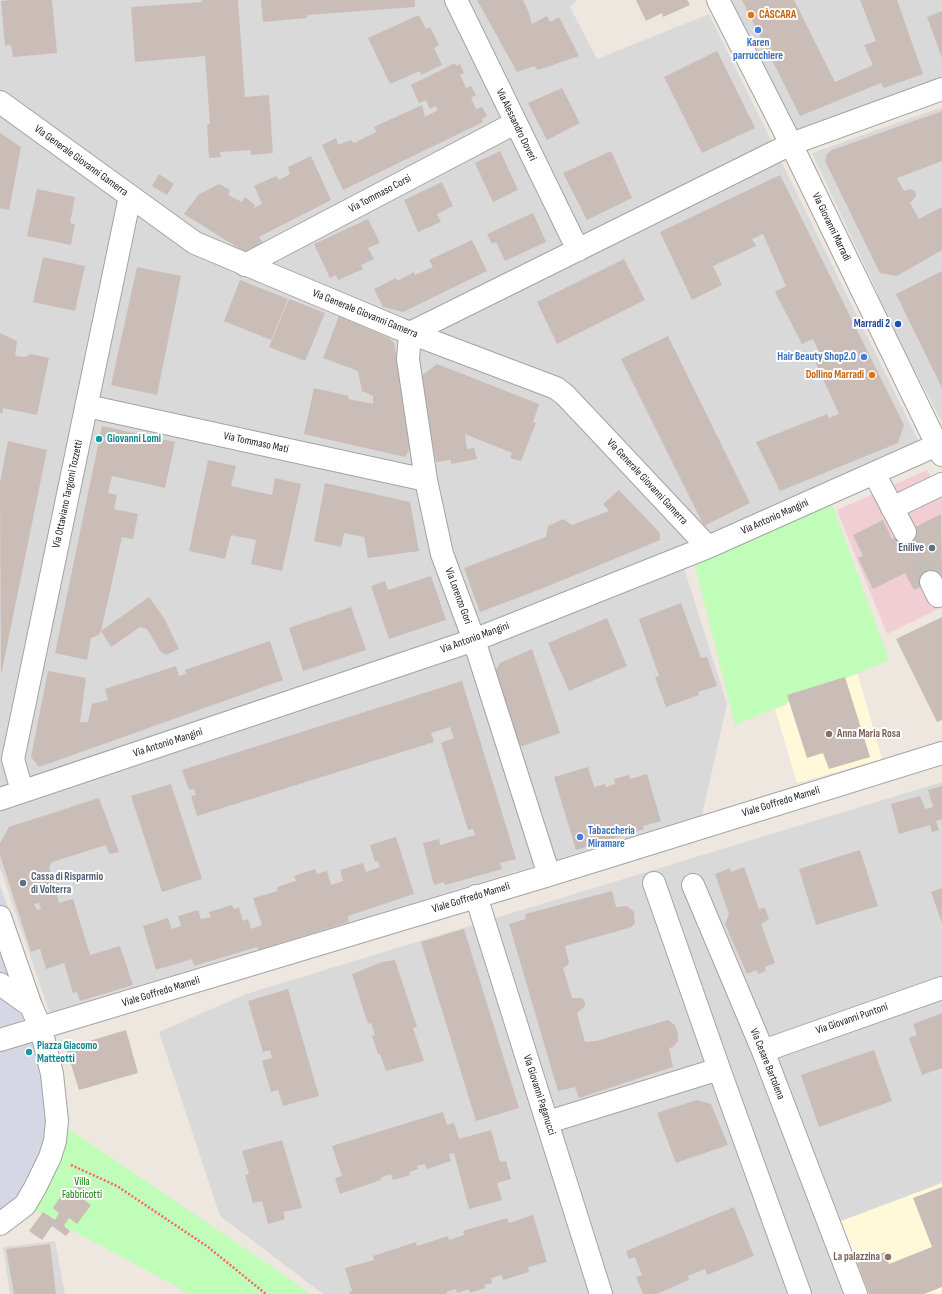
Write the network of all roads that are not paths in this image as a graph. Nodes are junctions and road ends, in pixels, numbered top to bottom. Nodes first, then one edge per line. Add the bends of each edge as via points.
1 (456, 0) edge
2 (718, 0) edge
3 (942, 89) edge
4 (0, 102) edge
5 (515, 123) junction
6 (791, 144) junction
7 (130, 196) junction
8 (578, 250) junction
9 (245, 264) junction
10 (410, 333) junction
11 (87, 406) junction
12 (939, 450) edge
13 (874, 473) junction
14 (426, 480) junction
15 (942, 484) edge
16 (892, 508) junction
17 (905, 532) tunnel mouth
18 (708, 547) junction
19 (474, 640) junction
20 (942, 753) edge
21 (22, 791) junction
22 (0, 799) edge
23 (549, 875) junction
24 (654, 883) dead end
25 (693, 885) dead end
26 (476, 896) junction
27 (0, 917) edge
28 (0, 984) edge
29 (942, 988) edge
30 (30, 1006) junction
31 (41, 1029) junction
32 (0, 1040) edge
33 (763, 1051) junction
34 (719, 1069) junction
35 (548, 1122) junction
36 (0, 1224) edge
37 (601, 1294) edge
38 (800, 1294) edge
39 (856, 1294) edge

1 - 5 street, Via Alessandro Doveri
2 - 6 street, Via Giovanni Marradi
3 - 6 street
4 - 7 street, Via Generale Giovanni Gamerra
5 - 8 street, Via Alessandro Doveri
5 - 9 street, Via Tommaso Corsi
6 - 8 street
6 - 12 street, Via Giovanni Marradi
7 - 9 street, Via Generale Giovanni Gamerra via 195,243
7 - 11 street, Via Ottaviano Targioni Tozzetti
8 - 10 street
9 - 10 street, Via Generale Giovanni Gamerra
10 - 14 street, Via Lorenzo Gori via 408,359
10 - 18 street, Via Generale Giovanni Gamerra via 556,388
11 - 14 street, Via Tommaso Mati
11 - 21 street, Via Ottaviano Targioni Tozzetti via 13,759
12 - 13 street, Via Antonio Mangini
13 - 16 street
13 - 18 street, Via Antonio Mangini
14 - 19 street, Via Lorenzo Gori via 442,554
15 - 16 street
16 - 17 street
18 - 19 street, Via Antonio Mangini
19 - 21 street, Via Antonio Mangini
19 - 23 street, Via Lorenzo Gori
20 - 23 street, Viale Goffredo Mameli
21 - 22 street, Via Antonio Mangini
23 - 26 street, Viale Goffredo Mameli
24 - 34 street
25 - 33 street, Via Cesare Bartolena
26 - 31 street, Viale Goffredo Mameli
26 - 35 street, Via Giovanni Paganucci
27 - 30 street
28 - 30 street
29 - 33 street, Via Giovanni Puntoni
30 - 31 street
31 - 32 street, Viale Goffredo Mameli
31 - 36 street via 56,1099 55,1141 50,1157 25,1205
33 - 39 street, Via Cesare Bartolena
34 - 35 street
34 - 38 street
35 - 37 street, Via Giovanni Paganucci

